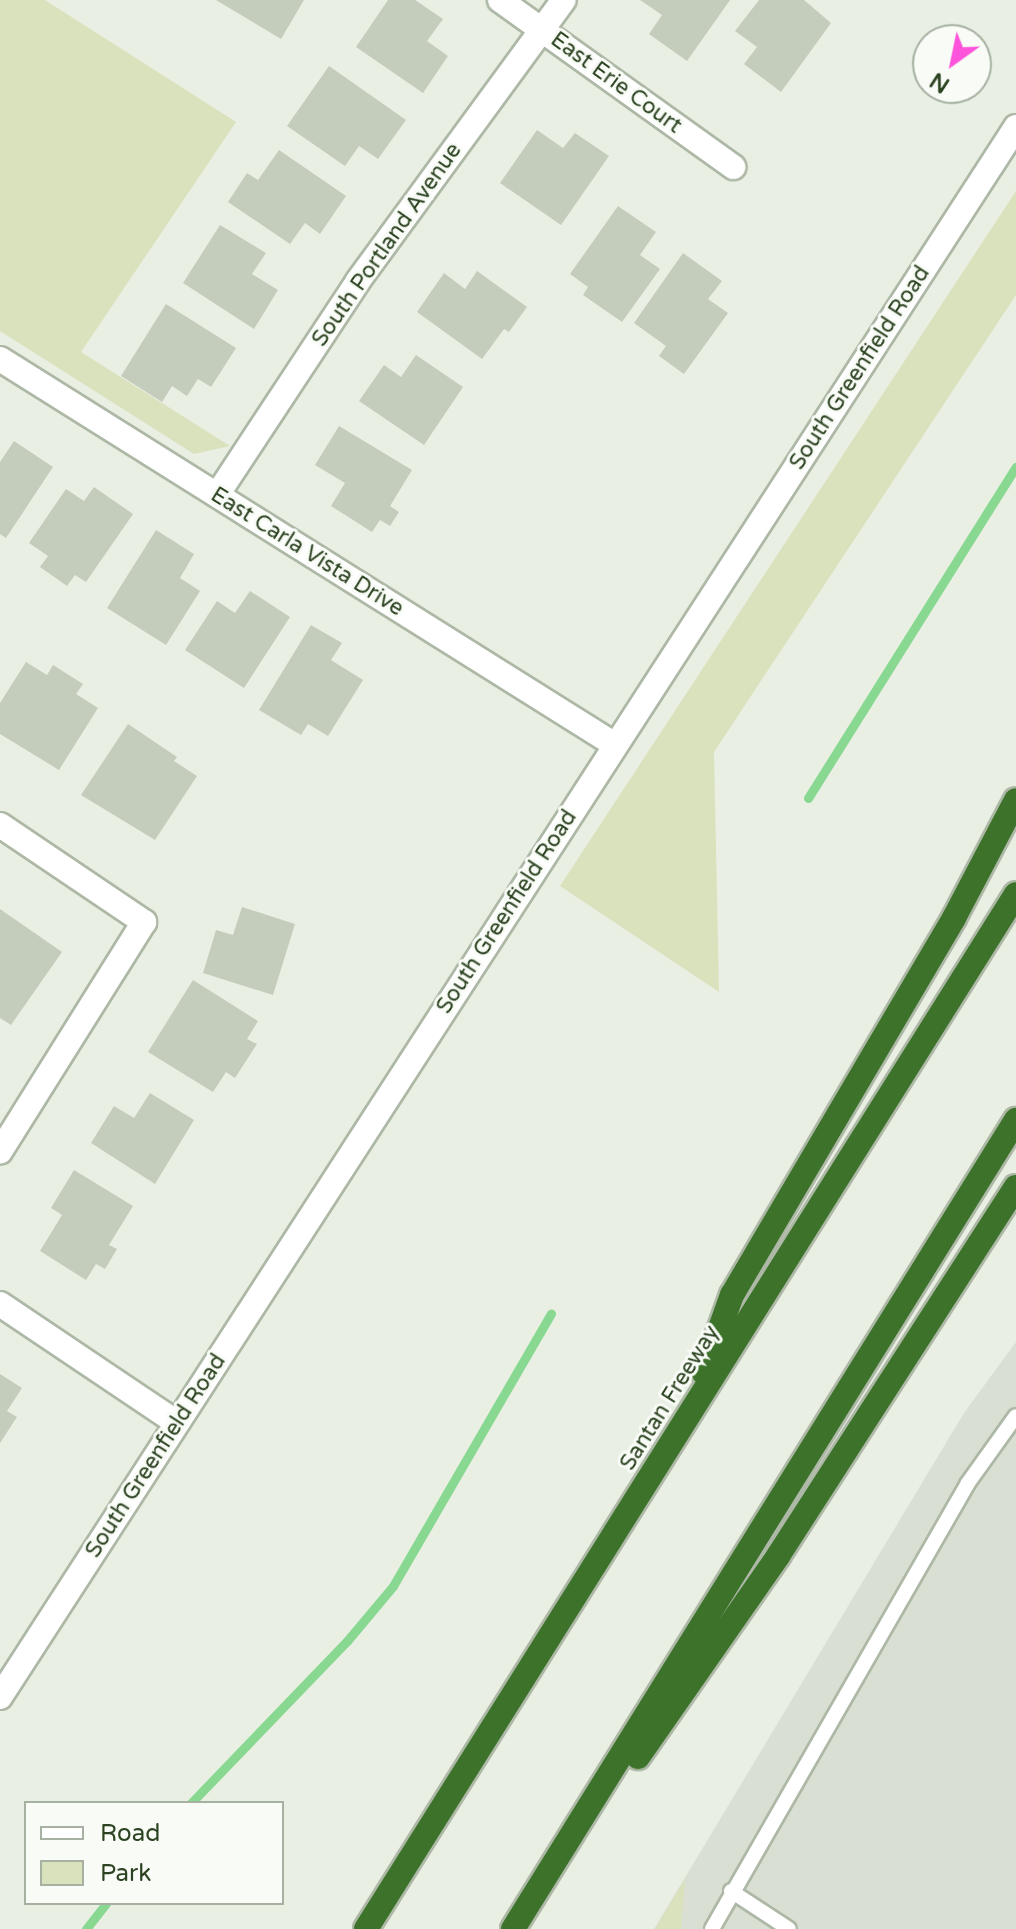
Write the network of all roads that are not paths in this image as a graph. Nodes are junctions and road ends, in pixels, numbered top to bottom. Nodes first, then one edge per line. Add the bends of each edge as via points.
1 (500, 0) edge
2 (564, 0) edge
3 (541, 30) junction
4 (1016, 127) edge
5 (733, 167) dead end
6 (0, 359) edge
7 (217, 495) junction
8 (615, 745) junction
9 (1016, 800) edge
10 (0, 825) edge
11 (1016, 894) edge
12 (1016, 1120) edge
13 (0, 1152) edge
14 (1016, 1187) edge
15 (0, 1304) edge
16 (689, 1417) junction
17 (1015, 1421) edge
18 (177, 1423) junction
19 (0, 1697) edge
20 (731, 1891) junction
21 (366, 1929) edge
22 (515, 1929) edge
23 (712, 1929) edge
24 (789, 1929) edge

1 - 3 street, East Erie Court
2 - 3 street, South Portland Avenue
3 - 5 street, East Erie Court
3 - 7 street, South Portland Avenue via 358,281
4 - 8 street, South Greenfield Road
6 - 7 street, East Carla Vista Drive
7 - 8 street, East Carla Vista Drive
8 - 18 street, South Greenfield Road
9 - 16 highway via 954,918 732,1295
10 - 13 street via 144,922
11 - 16 highway, Santan Freeway
12 - 22 highway
14 - 22 highway via 778,1556
15 - 18 street
16 - 21 highway, Santan Freeway
17 - 20 lane via 968,1483
18 - 19 street, South Greenfield Road
20 - 23 lane
20 - 24 lane

